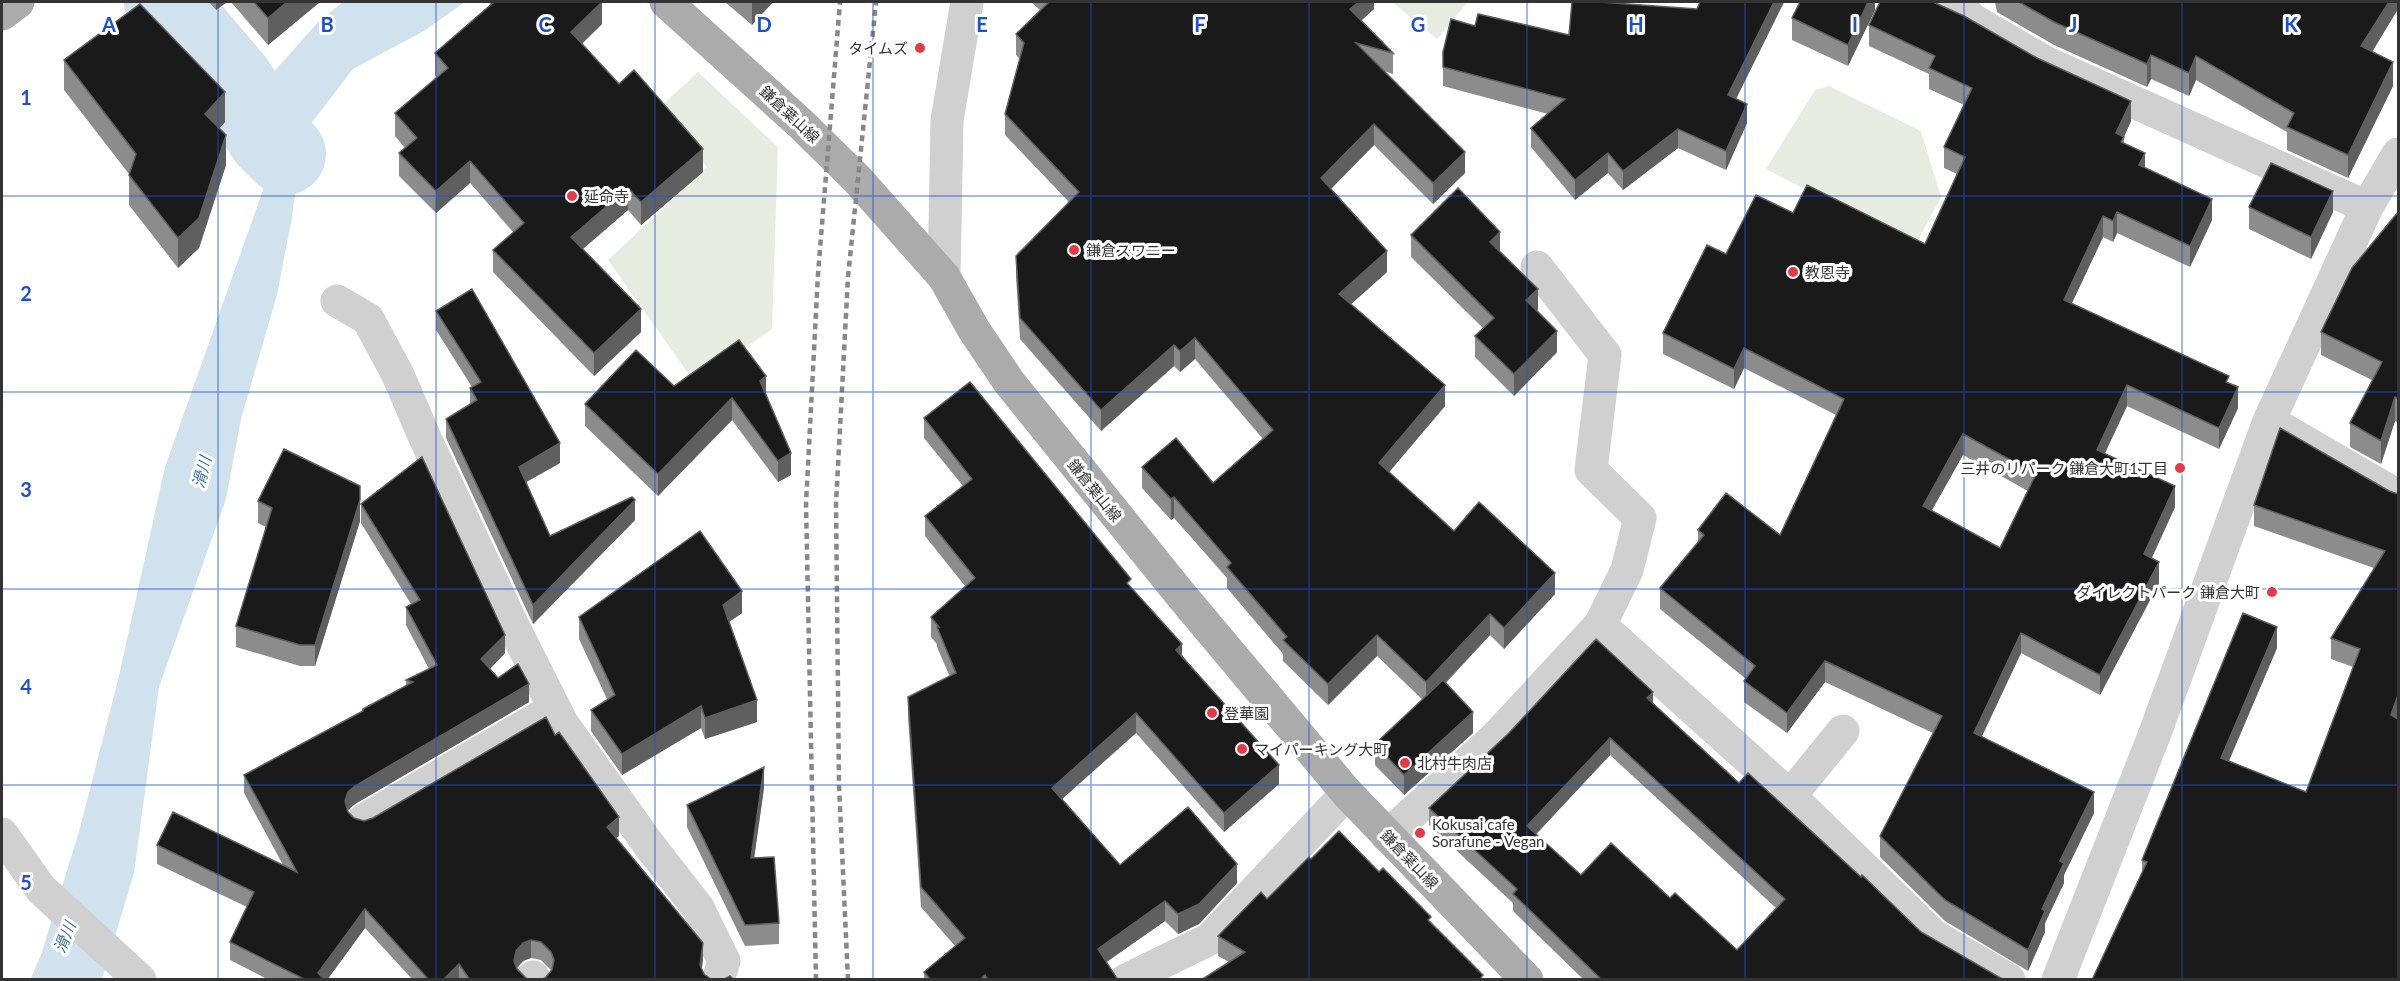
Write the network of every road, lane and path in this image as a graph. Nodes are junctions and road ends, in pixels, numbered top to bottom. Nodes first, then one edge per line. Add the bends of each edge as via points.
1 (18, 2) edge
2 (666, 2) edge
3 (967, 2) edge
4 (1953, 2) edge
5 (2, 14) edge
6 (2398, 154) edge
7 (2367, 207) junction
8 (1537, 267) dead end
9 (944, 277) junction
10 (337, 301) dead end
11 (2270, 421) junction
12 (2398, 496) edge
13 (1600, 625) junction
14 (554, 709) junction
15 (1843, 731) dead end
16 (1347, 793) junction
17 (1790, 796) junction
18 (364, 820) edge
19 (2, 834) edge
20 (1387, 836) junction
21 (132, 972) edge
22 (718, 980) edge
23 (1126, 980) edge
24 (1527, 980) edge
25 (2009, 980) edge
26 (2058, 980) edge

1 - 5 main road
2 - 9 main road, 鎌倉葉山線 via 857,179
3 - 9 street via 947,120
4 - 7 street via 1973,20 2045,62
6 - 7 street
7 - 11 street
8 - 13 street via 1605,355 1591,470 1640,518 1627,570
9 - 16 main road, 鎌倉葉山線 via 1009,382
10 - 14 street via 368,319 398,375
11 - 12 street
11 - 26 street via 2155,733
13 - 17 street
13 - 20 street via 1495,738
14 - 18 street
14 - 22 street via 698,908 724,961
15 - 17 street
16 - 20 main road, 鎌倉葉山線
16 - 23 street via 1210,939
17 - 25 street via 1934,936
19 - 21 street via 41,889
20 - 24 main road, 鎌倉葉山線

